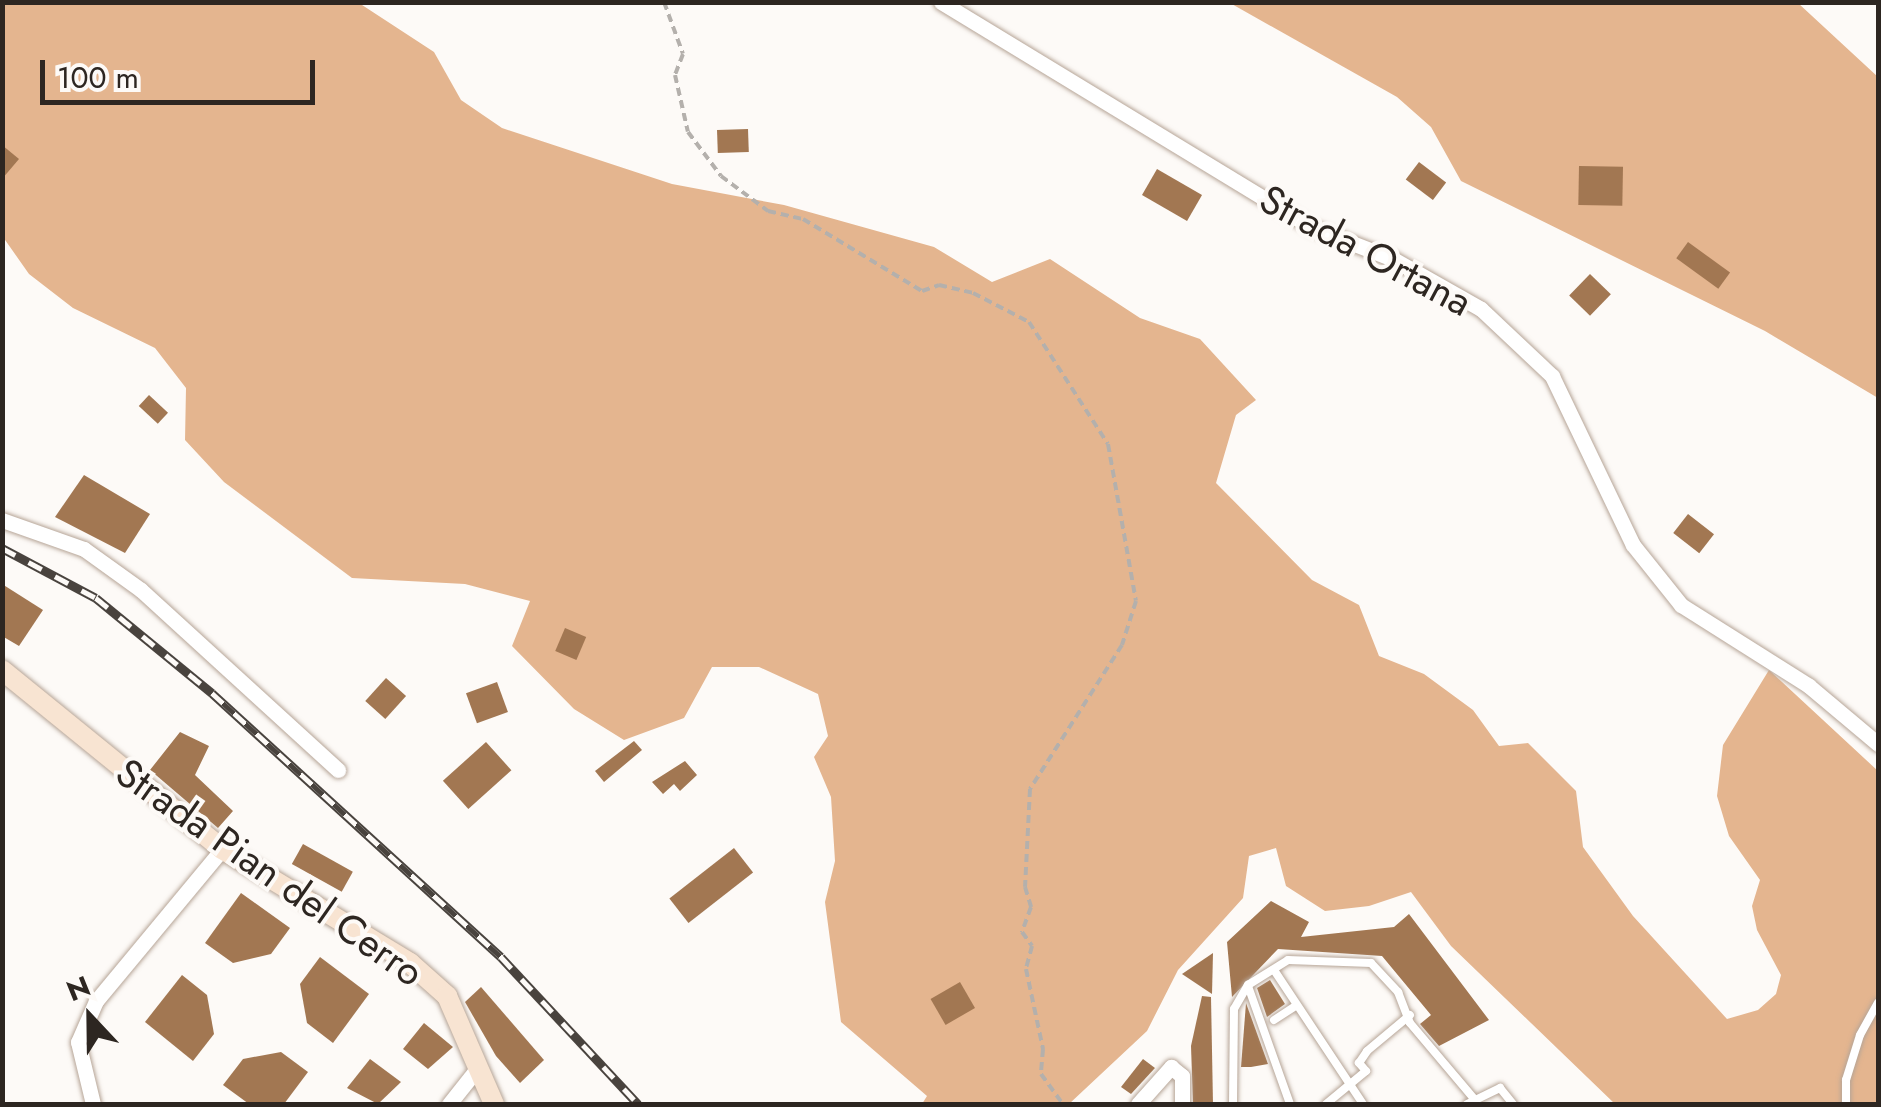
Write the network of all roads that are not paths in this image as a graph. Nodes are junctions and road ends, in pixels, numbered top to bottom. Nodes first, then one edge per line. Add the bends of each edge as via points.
1 (941, 2) edge
2 (2, 520) edge
3 (2, 670) edge
4 (1878, 744) edge
5 (338, 770) dead end
6 (222, 849) junction
7 (1274, 970) junction
8 (1248, 985) junction
9 (1878, 1003) edge
10 (1294, 1007) junction
11 (1410, 1016) junction
12 (1267, 1023) junction
13 (476, 1070) junction
14 (1349, 1087) junction
15 (1471, 1102) edge
16 (93, 1104) edge
17 (449, 1104) edge
18 (494, 1104) edge
19 (1138, 1104) edge
20 (1182, 1104) edge
21 (1233, 1104) edge
22 (1290, 1104) edge
23 (1326, 1104) edge
24 (1363, 1104) edge
25 (1514, 1104) edge
26 (1846, 1104) edge

1 - 4 street, Strada Ortana via 1311,227 1393,258 1482,310 1552,376 1633,545 1681,604 1810,686
2 - 5 street via 84,550 141,590
3 - 6 street, Strada Pian del Cerro via 148,796
6 - 13 street, Strada Pian del Cerro via 410,963 447,996 466,1028
6 - 16 street via 96,1001 78,1042
7 - 8 lane
7 - 10 lane
7 - 11 lane via 1288,960 1372,963
8 - 12 lane
8 - 21 lane via 1230,1030
9 - 26 lane via 1860,1035
10 - 12 lane
10 - 14 lane
11 - 14 lane via 1367,1050 1359,1063 1366,1071
11 - 15 lane
12 - 22 lane
13 - 17 street
13 - 18 street, Strada Pian del Cerro
14 - 23 lane
14 - 24 lane
15 - 25 lane via 1500,1088
19 - 20 street via 1171,1067 1182,1076

